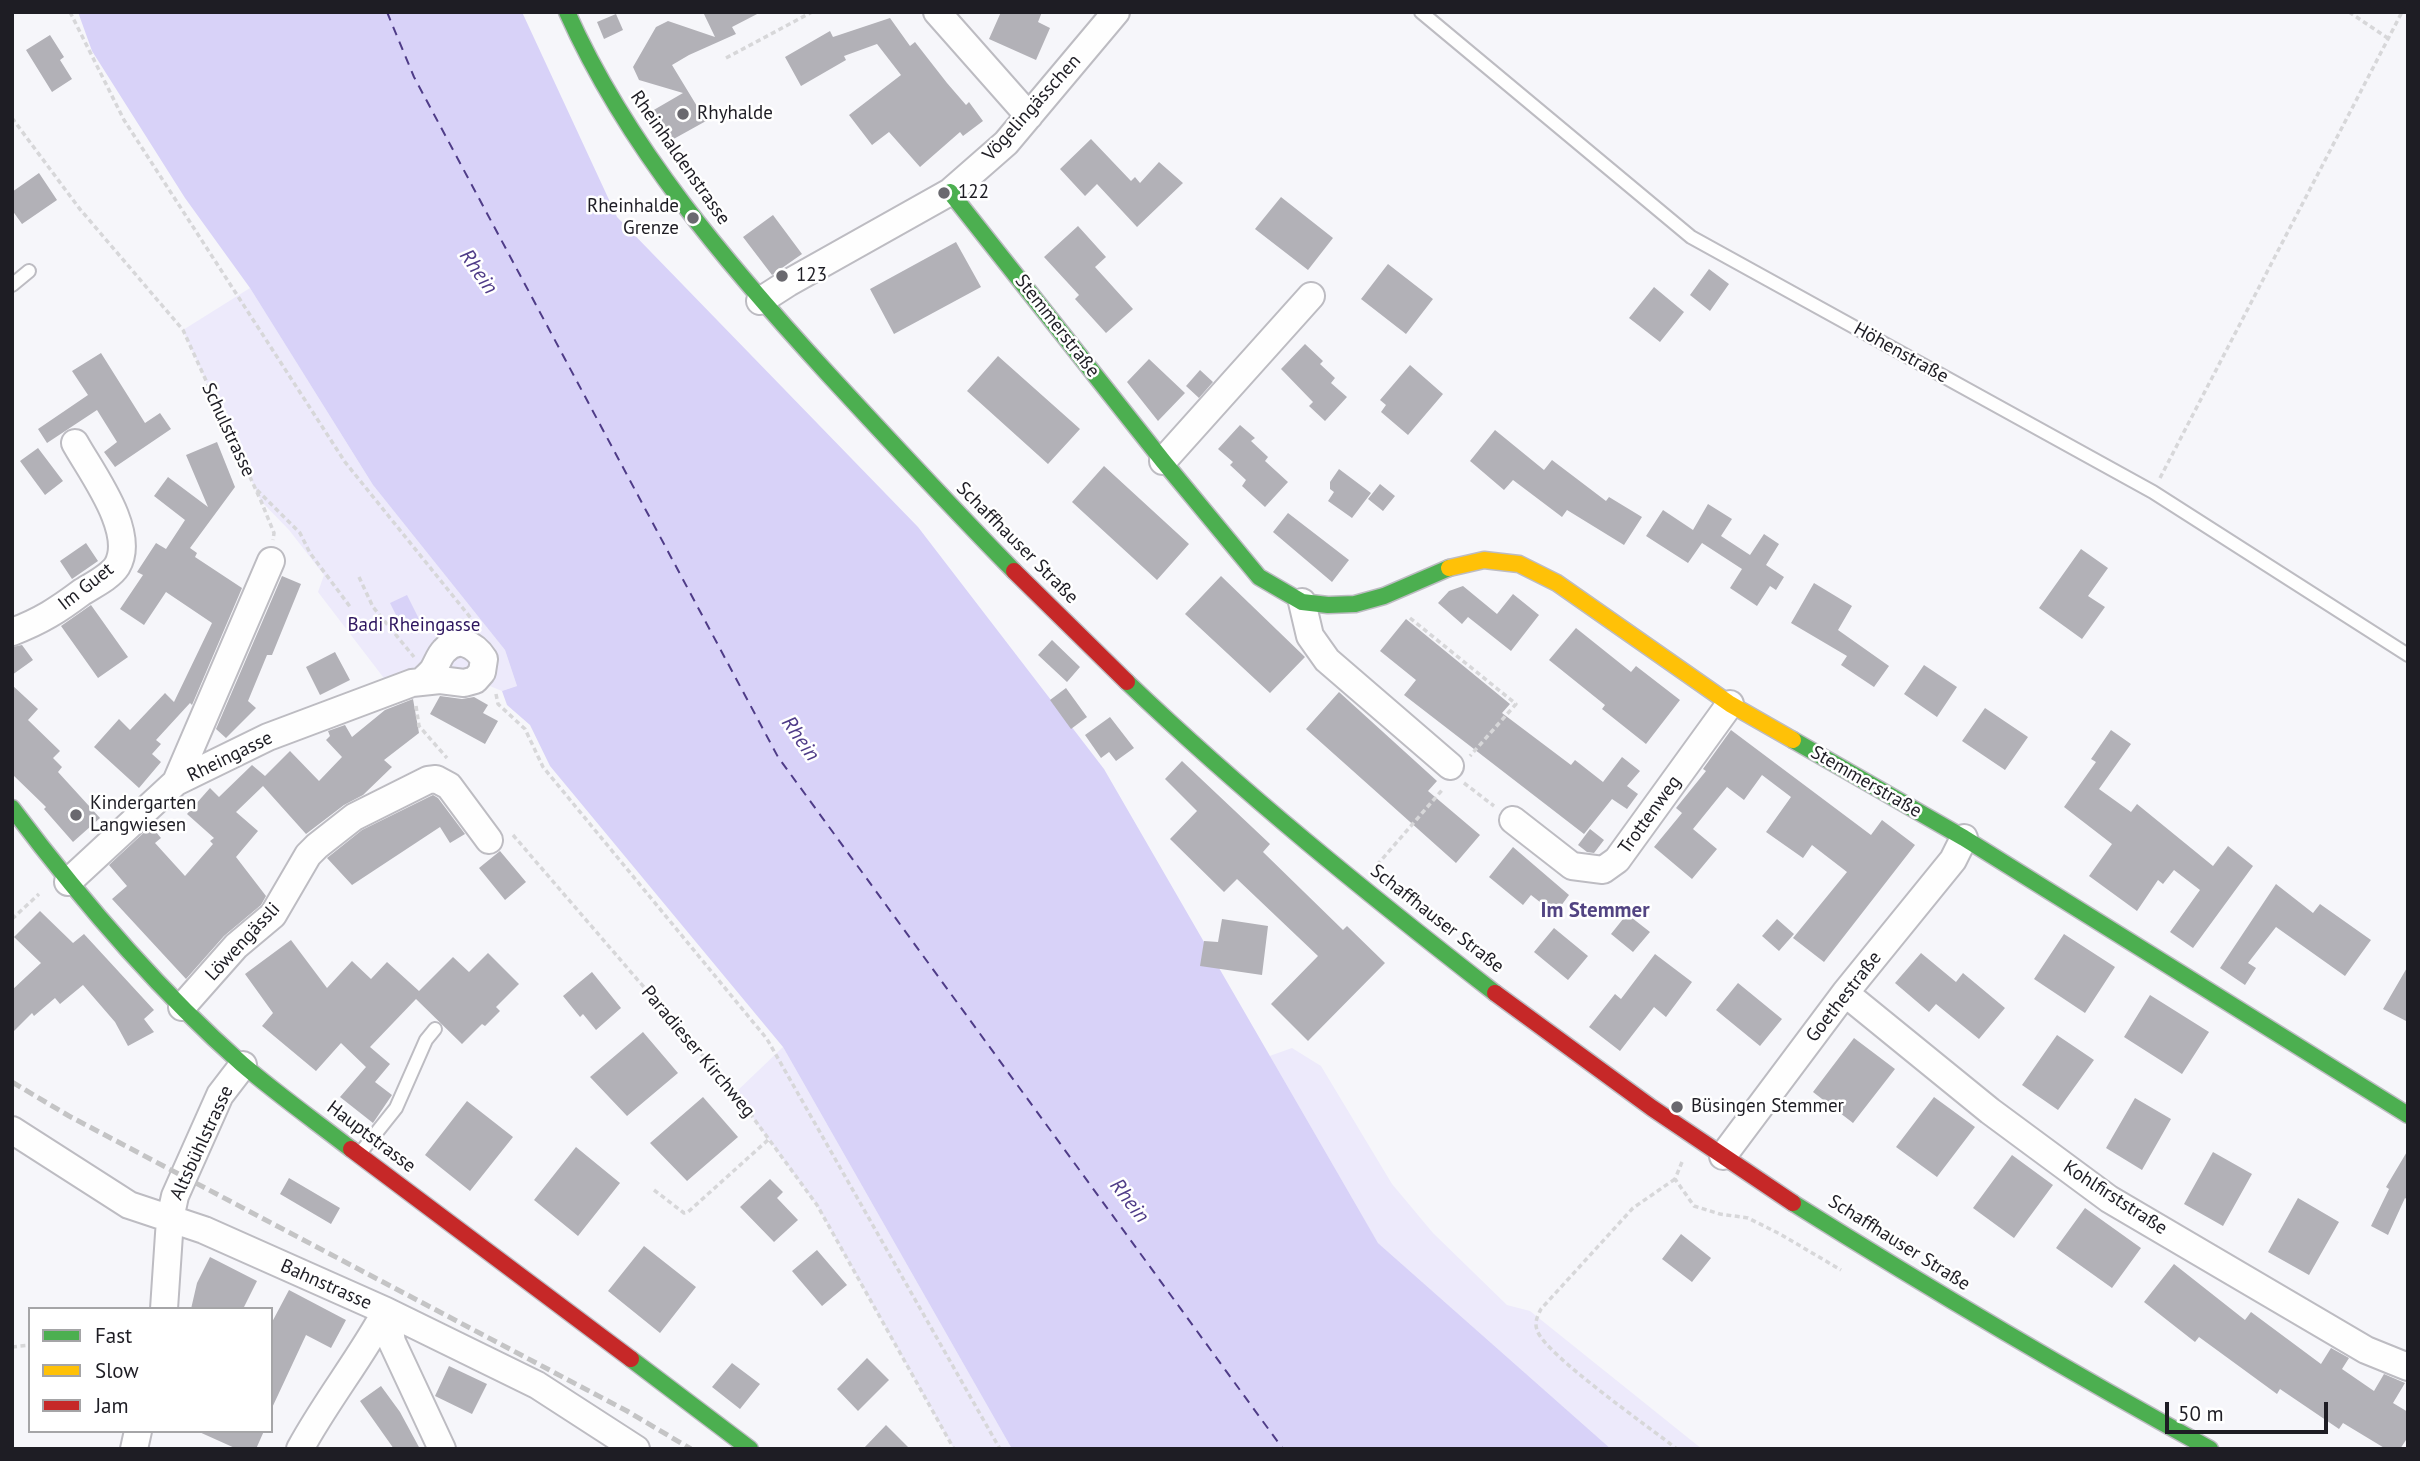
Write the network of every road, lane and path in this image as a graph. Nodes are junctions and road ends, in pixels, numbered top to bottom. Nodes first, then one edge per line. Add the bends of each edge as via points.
1 (70, 12) edge
2 (567, 12) edge
3 (812, 12) edge
4 (937, 12) edge
5 (1116, 12) edge
6 (1421, 12) edge
7 (2349, 12) edge
8 (2402, 12) edge
9 (2389, 39) junction
10 (726, 58) dead end
11 (1029, 116) junction
12 (12, 118) edge
13 (950, 192) junction
14 (29, 271) dead end
15 (12, 285) edge
16 (753, 293) junction
17 (1311, 296) dead end
18 (75, 443) dead end
19 (1163, 461) junction
20 (255, 488) junction
21 (2153, 492) junction
22 (271, 561) joint
23 (359, 577) dead end
24 (1302, 602) junction
25 (351, 608) dead end
26 (475, 623) dead end
27 (12, 632) edge
28 (2408, 654) edge
29 (421, 680) junction
30 (493, 683) dead end
31 (1730, 704) junction
32 (455, 768) dead end
33 (1457, 774) joint
34 (176, 782) junction
35 (12, 808) edge
36 (1513, 820) joint
37 (499, 835) joint
38 (1964, 838) junction
39 (68, 882) junction
40 (41, 891) dead end
41 (12, 919) edge
42 (1845, 993) junction
43 (182, 1007) junction
44 (435, 1029) dead end
45 (243, 1065) junction
46 (2408, 1115) edge
47 (12, 1130) edge
48 (769, 1139) junction
49 (359, 1155) junction
50 (1723, 1156) junction
51 (1675, 1180) dead end
52 (654, 1190) dead end
53 (170, 1219) junction
54 (164, 1307) edge
55 (386, 1311) junction
56 (2408, 1367) edge
57 (300, 1449) edge
58 (442, 1449) edge
59 (636, 1449) edge
60 (750, 1449) edge
61 (954, 1449) edge
62 (1000, 1449) edge
63 (1677, 1449) edge
64 (2210, 1449) edge

1 - 26 path via 124,120 345,462
2 - 16 main road, Rheinhaldenstrasse via 659,173
3 - 10 path
4 - 11 street
5 - 11 street, Vögelingässchen
6 - 21 lane, Höhenstraße via 1691,237
7 - 9 path
8 - 9 path
9 - 21 path
11 - 13 street, Vögelingässchen
12 - 20 path, Schulstrasse via 79,208 183,330
13 - 16 street, Vögelingässchen via 788,283
13 - 19 main road, Stemmerstraße
14 - 15 lane
16 - 50 main road, Schaffhauser Straße via 990,548 1143,697 1407,924 1534,1022
17 - 19 street
18 - 27 street, Im Guet via 119,523 120,556 111,572 41,622
19 - 24 main road, Stemmerstraße via 1259,577
20 - 22 path, Schulstrasse via 274,533
20 - 25 path via 300,533
21 - 28 lane, Höhenstraße
22 - 34 street
23 - 29 path
24 - 31 main road, Stemmerstraße via 1355,604 1453,566 1484,560 1519,564 1558,583
24 - 33 street via 1310,636 1327,660
29 - 32 path via 419,726
29 - 34 street, Rheingasse via 268,737
30 - 62 path via 498,704 525,729 543,767 767,1039
31 - 36 street, Trottenweg via 1617,860 1603,870 1572,866
31 - 38 main road, Stemmerstraße
33 - 36 path
34 - 39 street, Rheingasse
35 - 39 main road, Hauptstrasse
37 - 43 street, Löwengässli via 436,779 354,817 308,855 273,915 236,946
37 - 48 path, Paradieser Kirchweg via 735,1093
38 - 42 street, Goethestraße via 1952,860
38 - 46 main road, Stemmerstraße
39 - 43 main road, Hauptstrasse
40 - 41 path
42 - 50 street, Goethestraße
42 - 56 street, Kohlfirststraße via 1990,1111 2109,1199 2366,1350
43 - 45 main road, Hauptstrasse
44 - 49 lane via 396,1108
45 - 49 main road, Hauptstrasse
45 - 53 street, Altsbühlstrasse via 220,1095 175,1196
47 - 53 street, Bahnstrasse via 129,1205
48 - 52 path via 688,1212
48 - 61 path, Paradieser Kirchweg via 817,1205
49 - 60 main road, Hauptstrasse
50 - 64 main road, Schaffhauser Straße via 2001,1332
51 - 63 path via 1633,1208 1541,1309 1536,1323 1544,1341 1564,1360
53 - 54 street, Altsbühlstrasse
53 - 55 street, Bahnstrasse
55 - 57 street
55 - 58 street via 392,1342
55 - 59 street, Bahnstrasse via 537,1385

